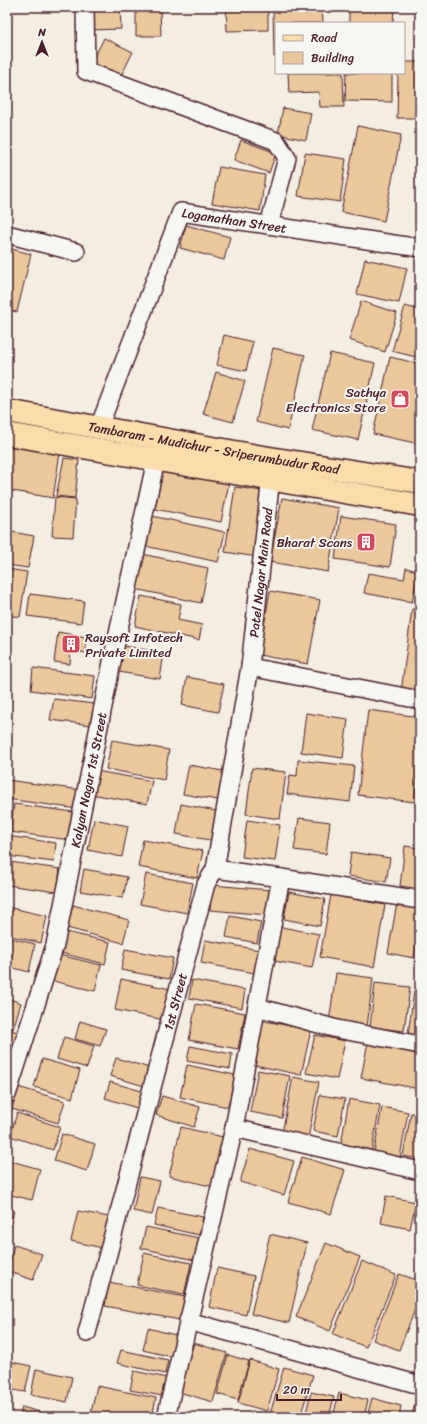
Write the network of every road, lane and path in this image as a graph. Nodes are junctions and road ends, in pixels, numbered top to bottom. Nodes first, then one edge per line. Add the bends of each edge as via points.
1 (85, 7) edge
2 (269, 225) junction
3 (7, 234) edge
4 (420, 248) edge
5 (76, 252) dead end
6 (7, 411) edge
7 (99, 427) junction
8 (7, 434) edge
9 (156, 460) junction
10 (272, 469) junction
11 (420, 482) edge
12 (420, 505) edge
13 (250, 667) junction
14 (420, 700) edge
15 (215, 869) junction
16 (281, 878) junction
17 (420, 900) edge
18 (257, 1006) junction
19 (420, 1045) edge
20 (7, 1096) edge
21 (234, 1128) junction
22 (420, 1171) edge
23 (188, 1321) junction
24 (87, 1333) dead end
25 (420, 1385) edge
26 (166, 1417) edge

1 - 2 street via 86,71 276,141 287,158
2 - 4 street, Loganathan Street
2 - 7 street, Loganathan Street via 181,212
3 - 5 street
6 - 7 main road, Tambaram - Mudichur - Sriperumbudur Road
7 - 10 main road, Tambaram - Mudichur - Sriperumbudur Road
8 - 9 main road, Tambaram - Mudichur - Sriperumbudur Road
9 - 10 main road, Tambaram - Mudichur - Sriperumbudur Road
9 - 20 street, Kalyan Nagar 1st Street via 116,642 55,945
10 - 11 main road, Tambaram - Mudichur - Sriperumbudur Road
10 - 12 main road, Tambaram - Mudichur - Sriperumbudur Road
10 - 13 street, Patel Nagar Main Road
13 - 14 street
13 - 15 street, 1st Street
15 - 16 street
15 - 24 street, 1st Street via 206,884
16 - 17 street
16 - 18 street
18 - 19 street via 337,1029
18 - 21 street
21 - 22 street
21 - 23 street
23 - 25 street
23 - 26 street

